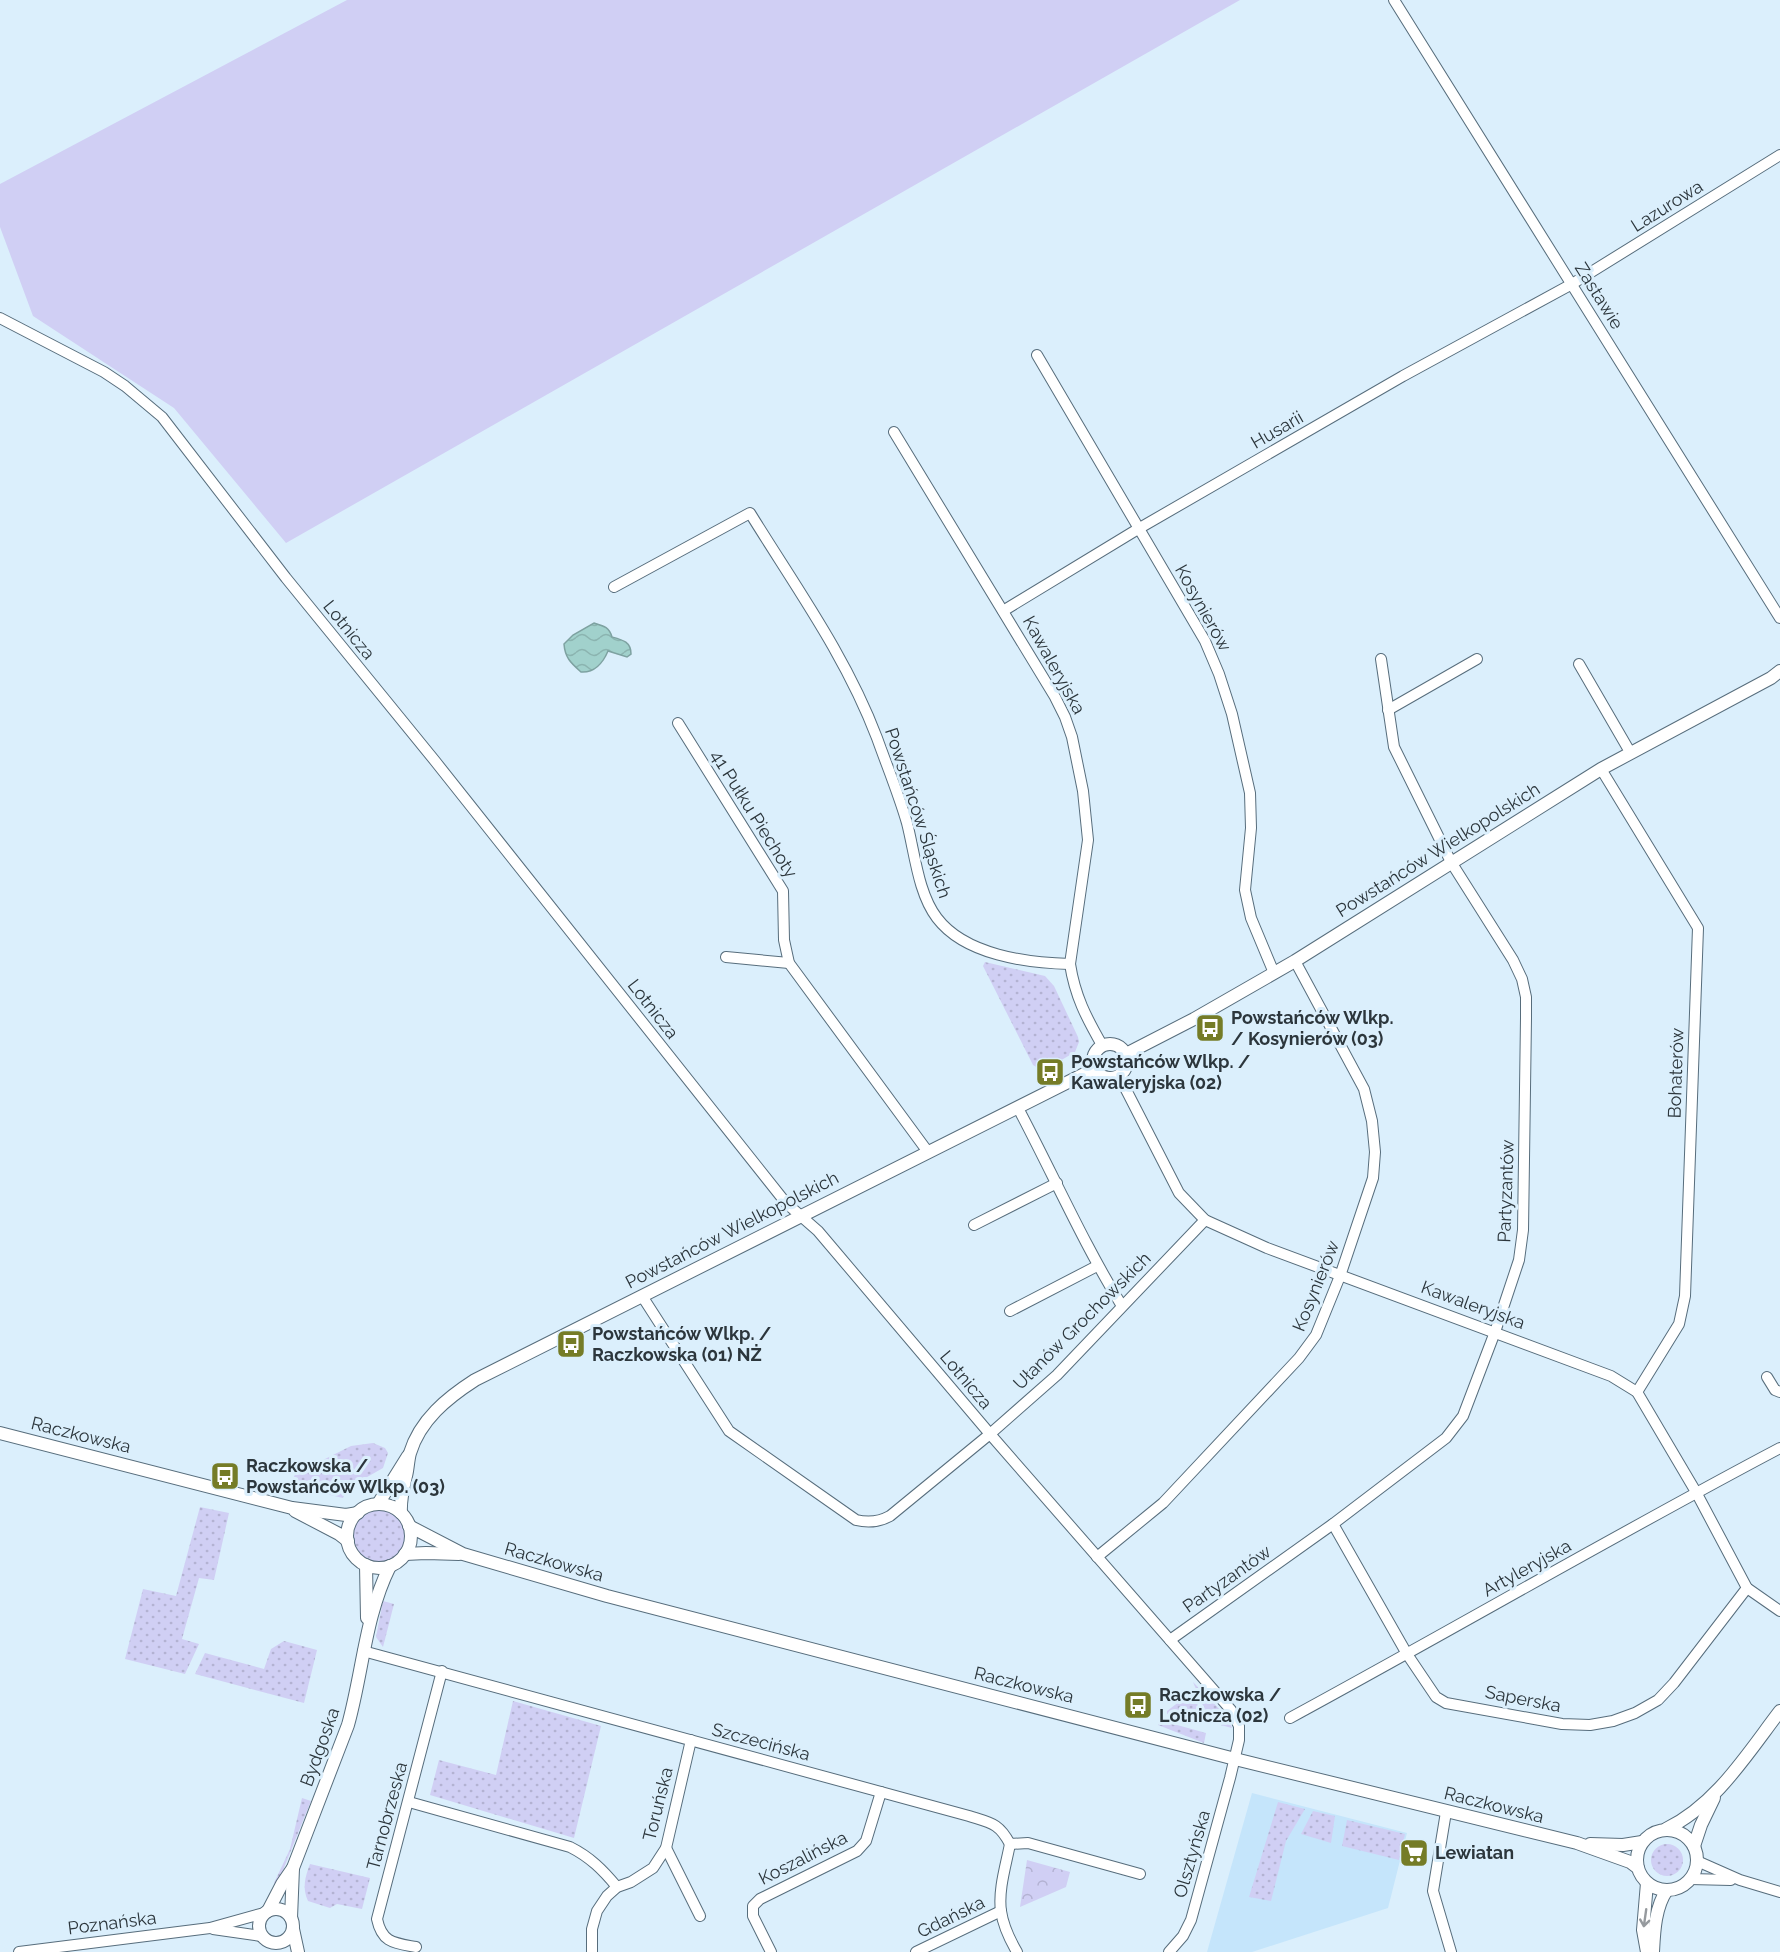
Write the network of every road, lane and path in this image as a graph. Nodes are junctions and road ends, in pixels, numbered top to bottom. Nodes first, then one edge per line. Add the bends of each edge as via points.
1 (1394, 0) edge
2 (1780, 155) edge
3 (1572, 284) junction
4 (0, 318) edge
5 (1037, 355) dead end
6 (894, 432) dead end
7 (1138, 529) junction
8 (614, 587) dead end
9 (1003, 611) junction
10 (1779, 614) edge
11 (1381, 658) dead end
12 (1477, 659) dead end
13 (1579, 664) dead end
14 (1777, 676) edge
15 (1388, 710) junction
16 (678, 723) dead end
17 (1630, 752) junction
18 (1601, 769) junction
19 (1451, 862) junction
20 (726, 957) dead end
21 (1295, 961) junction
22 (789, 963) junction
23 (1070, 964) junction
24 (1274, 973) junction
25 (1102, 1045) junction
26 (1126, 1054) junction
27 (1094, 1069) junction
28 (1119, 1076) junction
29 (1018, 1108) junction
30 (928, 1152) junction
31 (1057, 1183) junction
32 (800, 1216) junction
33 (1205, 1220) junction
34 (974, 1225) dead end
35 (1097, 1266) junction
36 (1340, 1276) junction
37 (642, 1296) junction
38 (1122, 1306) junction
39 (1010, 1311) dead end
40 (1495, 1332) junction
41 (1767, 1377) dead end
42 (1637, 1392) junction
43 (1780, 1392) edge
44 (0, 1433) edge
45 (990, 1434) junction
46 (1780, 1448) edge
47 (410, 1453) junction
48 (1696, 1492) junction
49 (378, 1504) junction
50 (292, 1508) junction
51 (358, 1513) junction
52 (401, 1513) junction
53 (1333, 1524) junction
54 (409, 1526) junction
55 (348, 1541) junction
56 (405, 1554) junction
57 (463, 1554) junction
58 (1097, 1557) junction
59 (366, 1565) junction
60 (390, 1566) junction
61 (1747, 1588) junction
62 (1780, 1611) edge
63 (366, 1634) junction
64 (1170, 1640) junction
65 (363, 1651) junction
66 (1407, 1654) junction
67 (442, 1671) junction
68 (1780, 1711) edge
69 (1290, 1718) dead end
70 (691, 1740) junction
71 (1235, 1759) junction
72 (881, 1792) junction
73 (1717, 1792) junction
74 (409, 1802) junction
75 (1446, 1812) junction
76 (1666, 1829) junction
77 (1642, 1842) junction
78 (1010, 1844) junction
79 (1577, 1844) junction
80 (1694, 1846) junction
81 (666, 1848) junction
82 (1697, 1861) junction
83 (293, 1868) junction
84 (1638, 1868) junction
85 (1140, 1874) dead end
86 (1690, 1879) junction
87 (1740, 1880) junction
88 (1647, 1883) junction
89 (617, 1887) junction
90 (1667, 1890) junction
91 (1780, 1892) edge
92 (1001, 1911) junction
93 (266, 1912) junction
94 (700, 1916) dead end
95 (292, 1923) junction
96 (210, 1928) junction
97 (261, 1936) junction
98 (101, 1947) edge
99 (416, 1947) dead end
100 (277, 1948) edge
101 (768, 1951) edge
102 (18, 1952) edge
103 (298, 1952) edge
104 (592, 1952) edge
105 (916, 1952) edge
106 (1017, 1952) edge
107 (1169, 1952) edge
108 (1451, 1952) edge
109 (1647, 1952) edge
110 (1653, 1952) edge

1 - 3 street, Zastawie
2 - 3 street, Lazurowa
3 - 7 street, Husarii
3 - 10 street, Zastawie
4 - 32 street, Lotnicza via 104,372 162,417 286,578
5 - 7 street, Kosynierów
6 - 9 street, Kawaleryjska
7 - 9 street, Husarii
7 - 24 street, Kosynierów via 1205,640 1232,714 1250,793 1245,890 1251,918
8 - 23 street, Powstańców Śląskich via 750,513 834,645 858,693 906,821 924,891 936,918 974,948 1048,964
9 - 23 street, Kawaleryjska via 1065,717 1083,791 1088,840
11 - 15 street, Partyzantów
12 - 15 street
13 - 17 street
14 - 17 street, Powstańców Wielkopolskich
15 - 19 street, Partyzantów via 1394,747
16 - 22 street, 41 Pułku Piechoty via 783,891 783,940
17 - 18 street, Powstańców Wielkopolskich
18 - 19 street, Powstańców Wielkopolskich
18 - 42 street, Bohaterów via 1698,928 1685,1296 1679,1324
19 - 21 street, Powstańców Wielkopolskich
19 - 40 street, Partyzantów via 1513,960 1526,997 1523,1230 1519,1260
20 - 22 street
21 - 24 street, Powstańców Wielkopolskich
21 - 36 street, Kosynierów via 1364,1089 1372,1121 1373,1178
22 - 30 street, 41 Pułku Piechoty
23 - 25 street, Kawaleryjska via 1082,1010
24 - 26 street, Powstańców Wielkopolskich
25 - 26 street via 1116,1044
25 - 27 street via 1093,1058
26 - 28 street via 1126,1066
27 - 28 street via 1102,1077
27 - 29 street, Powstańców Wielkopolskich
28 - 33 street, Kawaleryjska via 1179,1193
29 - 30 street, Powstańców Wielkopolskich
29 - 31 street
30 - 32 street, Powstańców Wielkopolskich
31 - 34 street
31 - 35 street
32 - 37 street, Powstańców Wielkopolskich
32 - 45 street, Lotnicza via 818,1231
33 - 36 street, Kawaleryjska
33 - 38 street, Ułanów Grochowskich
35 - 38 street
35 - 39 street
36 - 40 street, Kawaleryjska
36 - 58 street, Kosynierów via 1316,1335 1299,1358 1163,1503
37 - 45 street, Ułanów Grochowskich via 729,1431 856,1520 881,1521 890,1516
37 - 47 street, Powstańców Wielkopolskich via 459,1390 431,1416
38 - 45 street, Ułanów Grochowskich via 1058,1375
40 - 42 street, Kawaleryjska via 1611,1376
40 - 53 street, Partyzantów via 1463,1416 1446,1438
41 - 43 street
42 - 48 street, Kawaleryjska
44 - 50 street, Raczkowska
45 - 58 street, Lotnicza
46 - 48 street, Artyleryjska
47 - 49 street, Powstańców Wielkopolskich
47 - 52 street, Powstańców Wielkopolskich
48 - 61 street, Kawaleryjska
48 - 66 street, Artyleryjska
49 - 51 street
49 - 52 street
50 - 51 street, Raczkowska
50 - 55 street, Raczkowska
51 - 55 street via 348,1529
52 - 54 street
53 - 64 street, Partyzantów
53 - 66 street, Saperska
54 - 56 street via 411,1536
54 - 57 street, Raczkowska
55 - 59 street via 356,1558
56 - 57 street, Raczkowska
56 - 60 street
57 - 71 street, Raczkowska via 607,1596
58 - 64 street, Lotnicza
59 - 60 street
59 - 63 street, Bydgoska
60 - 63 street, Bydgoska
61 - 62 street, Kawaleryjska
61 - 66 street, Saperska via 1659,1700 1613,1721 1562,1724 1446,1703 1436,1697
63 - 65 street, Bydgoska
64 - 71 street, Lotnicza via 1231,1710 1239,1726
65 - 67 street, Szczecińska
65 - 83 street, Bydgoska via 348,1725
66 - 69 street, Artyleryjska
67 - 70 street, Szczecińska
67 - 74 street, Tarnobrzeska
68 - 73 street
70 - 72 street, Szczecińska
70 - 81 street, Toruńska
71 - 75 street, Raczkowska
71 - 107 street, Olsztyńska via 1191,1920
72 - 78 street, Szczecińska via 994,1824
72 - 101 street, Koszalińska via 866,1841 857,1851 753,1906 753,1916
73 - 76 street
73 - 80 street
74 - 89 street via 570,1846 587,1855
74 - 99 street, Tarnobrzeska via 377,1919 386,1938
75 - 79 street, Raczkowska
75 - 108 street via 1433,1890
76 - 77 street
76 - 80 street via 1682,1834
77 - 79 street, Raczkowska
77 - 84 street via 1636,1859
78 - 85 street via 1028,1843
78 - 92 street
79 - 84 street, Raczkowska
80 - 82 street
81 - 89 street, Toruńska via 652,1868
81 - 94 street
82 - 86 street
82 - 87 street
83 - 93 street, Bydgoska
83 - 95 street, Bydgoska
84 - 88 street
86 - 87 street
86 - 90 street
87 - 91 street
88 - 90 street
88 -> 109 street via 1643,1930
89 - 104 street, Toruńska via 597,1911
90 - 110 street via 1659,1907
92 - 105 street, Gdańska
92 - 106 street
93 - 95 street via 283,1910
93 - 96 street, Poznańska
93 - 97 street via 258,1926
95 - 100 street via 288,1938
95 - 103 street, Bydgoska
96 - 97 street, Poznańska
96 - 98 street, Poznańska
97 - 100 street
98 - 102 street, Poznańska

